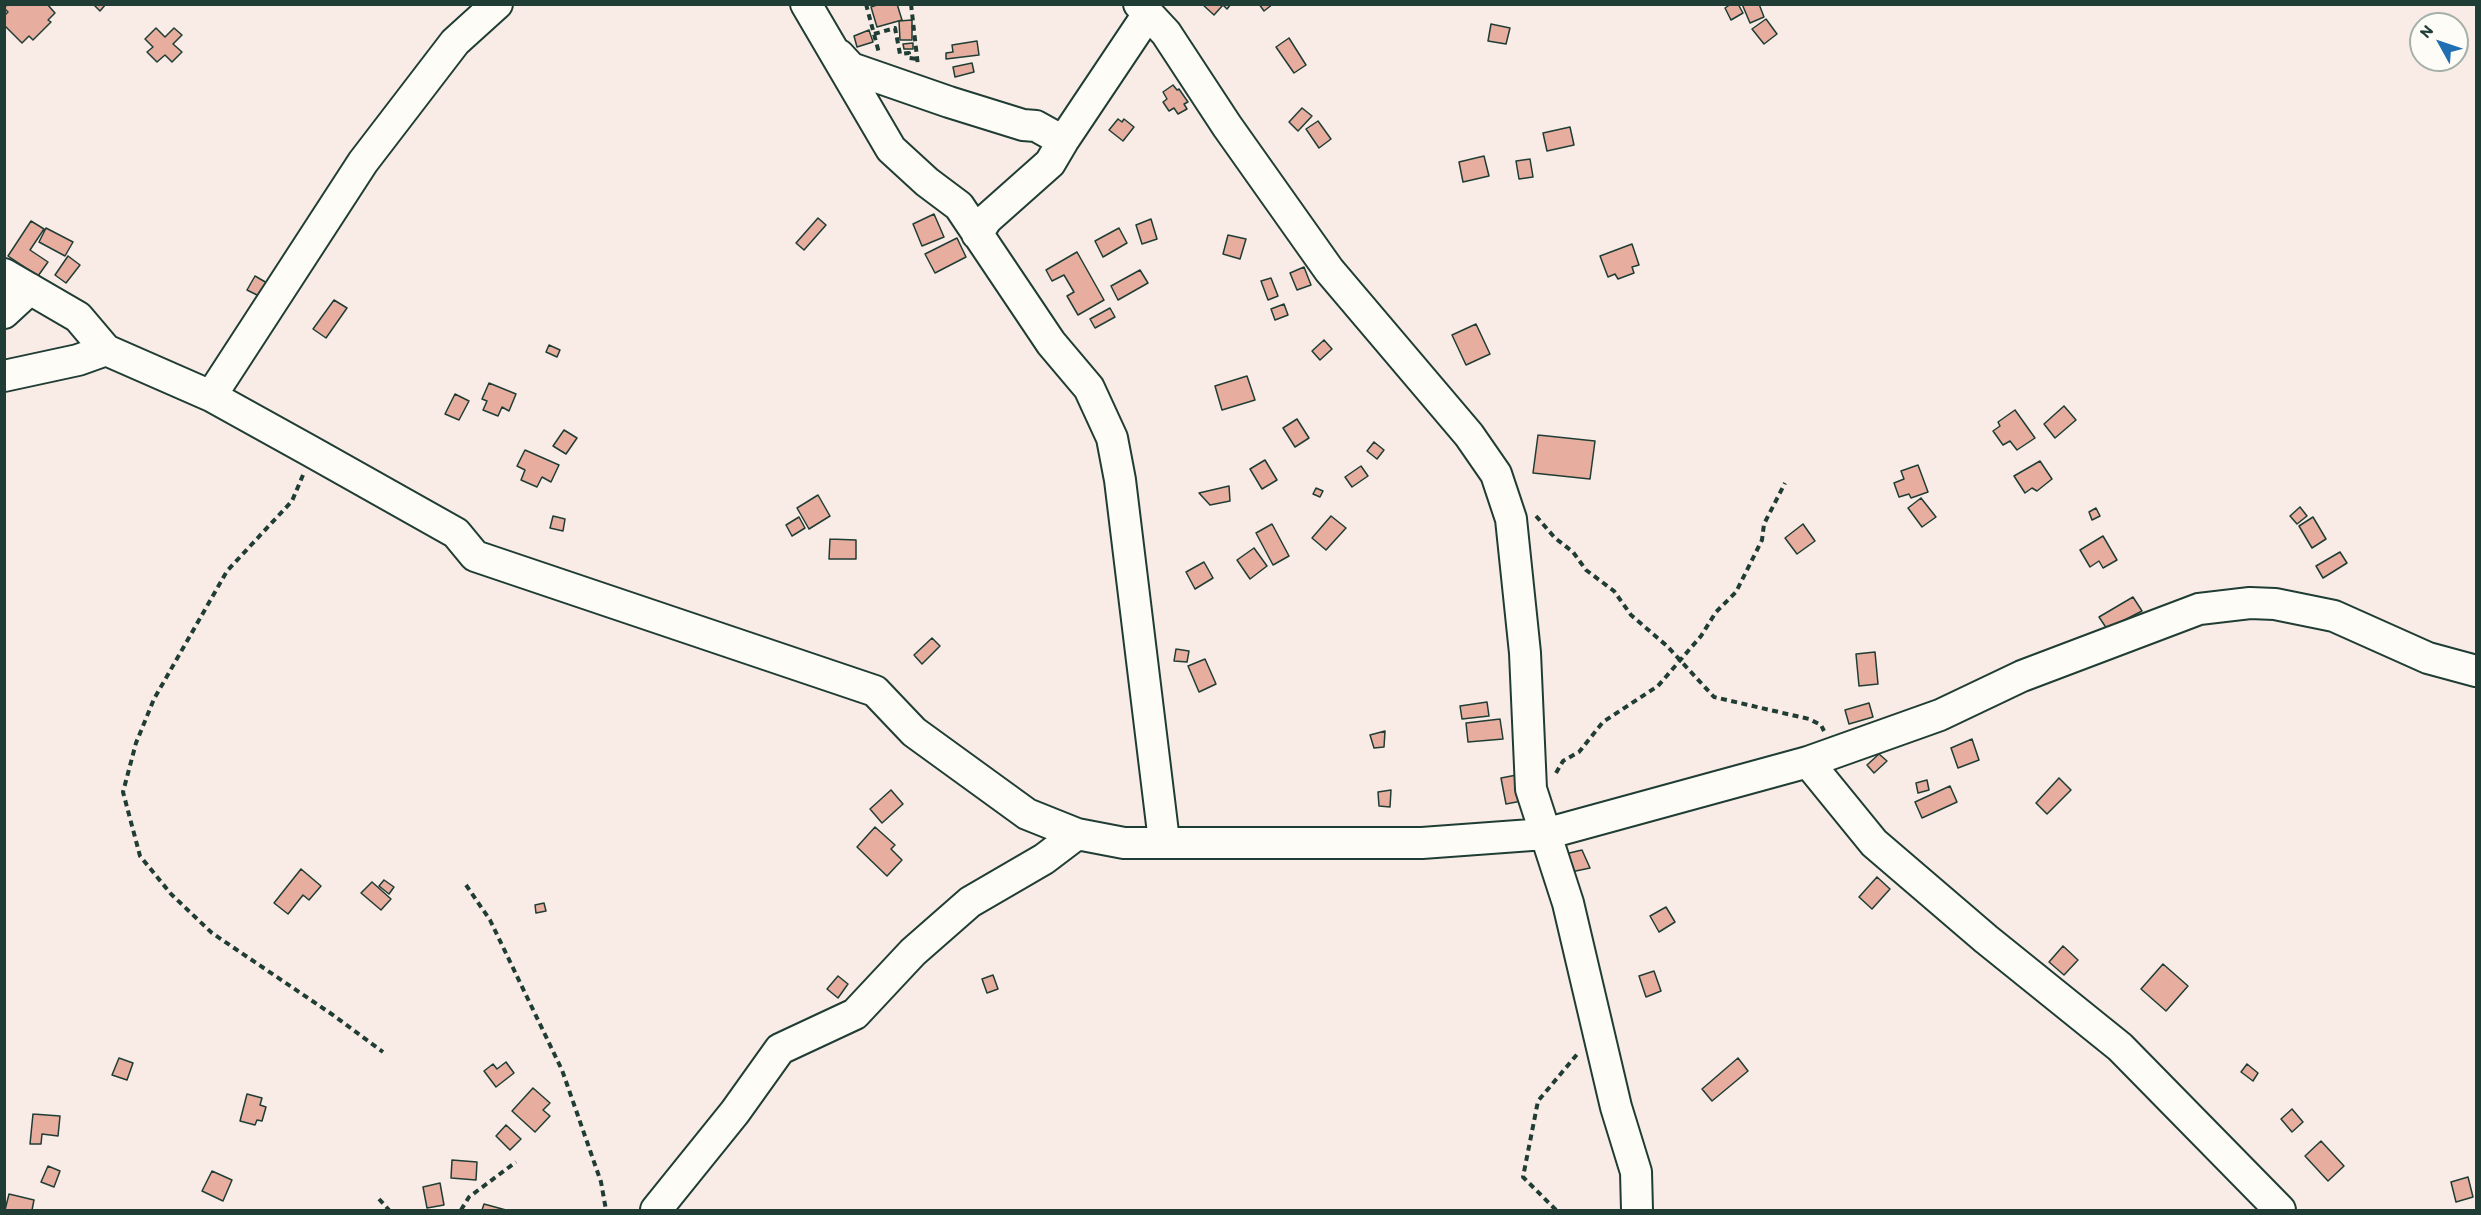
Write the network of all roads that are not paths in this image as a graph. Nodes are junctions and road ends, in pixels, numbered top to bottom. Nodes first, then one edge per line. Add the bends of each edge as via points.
1 (497, 4) edge
2 (806, 4) edge
3 (1144, 9) edge
4 (833, 48) junction
5 (1063, 141) junction
6 (977, 234) junction
7 (4, 274) edge
8 (30, 289) junction
9 (4, 313) edge
10 (106, 350) junction
11 (4, 376) edge
12 (211, 396) junction
13 (2476, 670) edge
14 (1821, 758) junction
15 (1077, 834) junction
16 (1545, 834) junction
17 (1164, 841) junction
18 (656, 1210) edge
19 (1638, 1210) edge
20 (2280, 1210) edge

1 - 12 street via 455,42 363,162
2 - 4 street
3 - 5 street
3 - 16 street via 1166,33 1329,270 1469,435 1496,474 1511,519 1525,653 1531,789
4 - 5 street via 852,68 1036,126
4 - 6 street via 891,149 959,206
5 - 6 street via 1050,163 987,219
6 - 17 street via 1052,343 1089,388 1112,438
7 - 8 street
8 - 9 street
8 - 10 street via 78,317
10 - 11 street
10 - 12 street
12 - 15 street via 456,533 475,556 875,691 914,732 1027,814
13 - 14 street via 2428,658 2334,616 2275,604 2199,609 2022,676 1940,715
14 - 16 street
14 - 20 street via 1874,843 2120,1047
15 - 17 street via 1124,843
15 - 18 street via 1044,859 970,902 913,952 855,1014 780,1049
16 - 17 street via 1422,843
16 - 19 street via 1568,903 1616,1107 1636,1172

